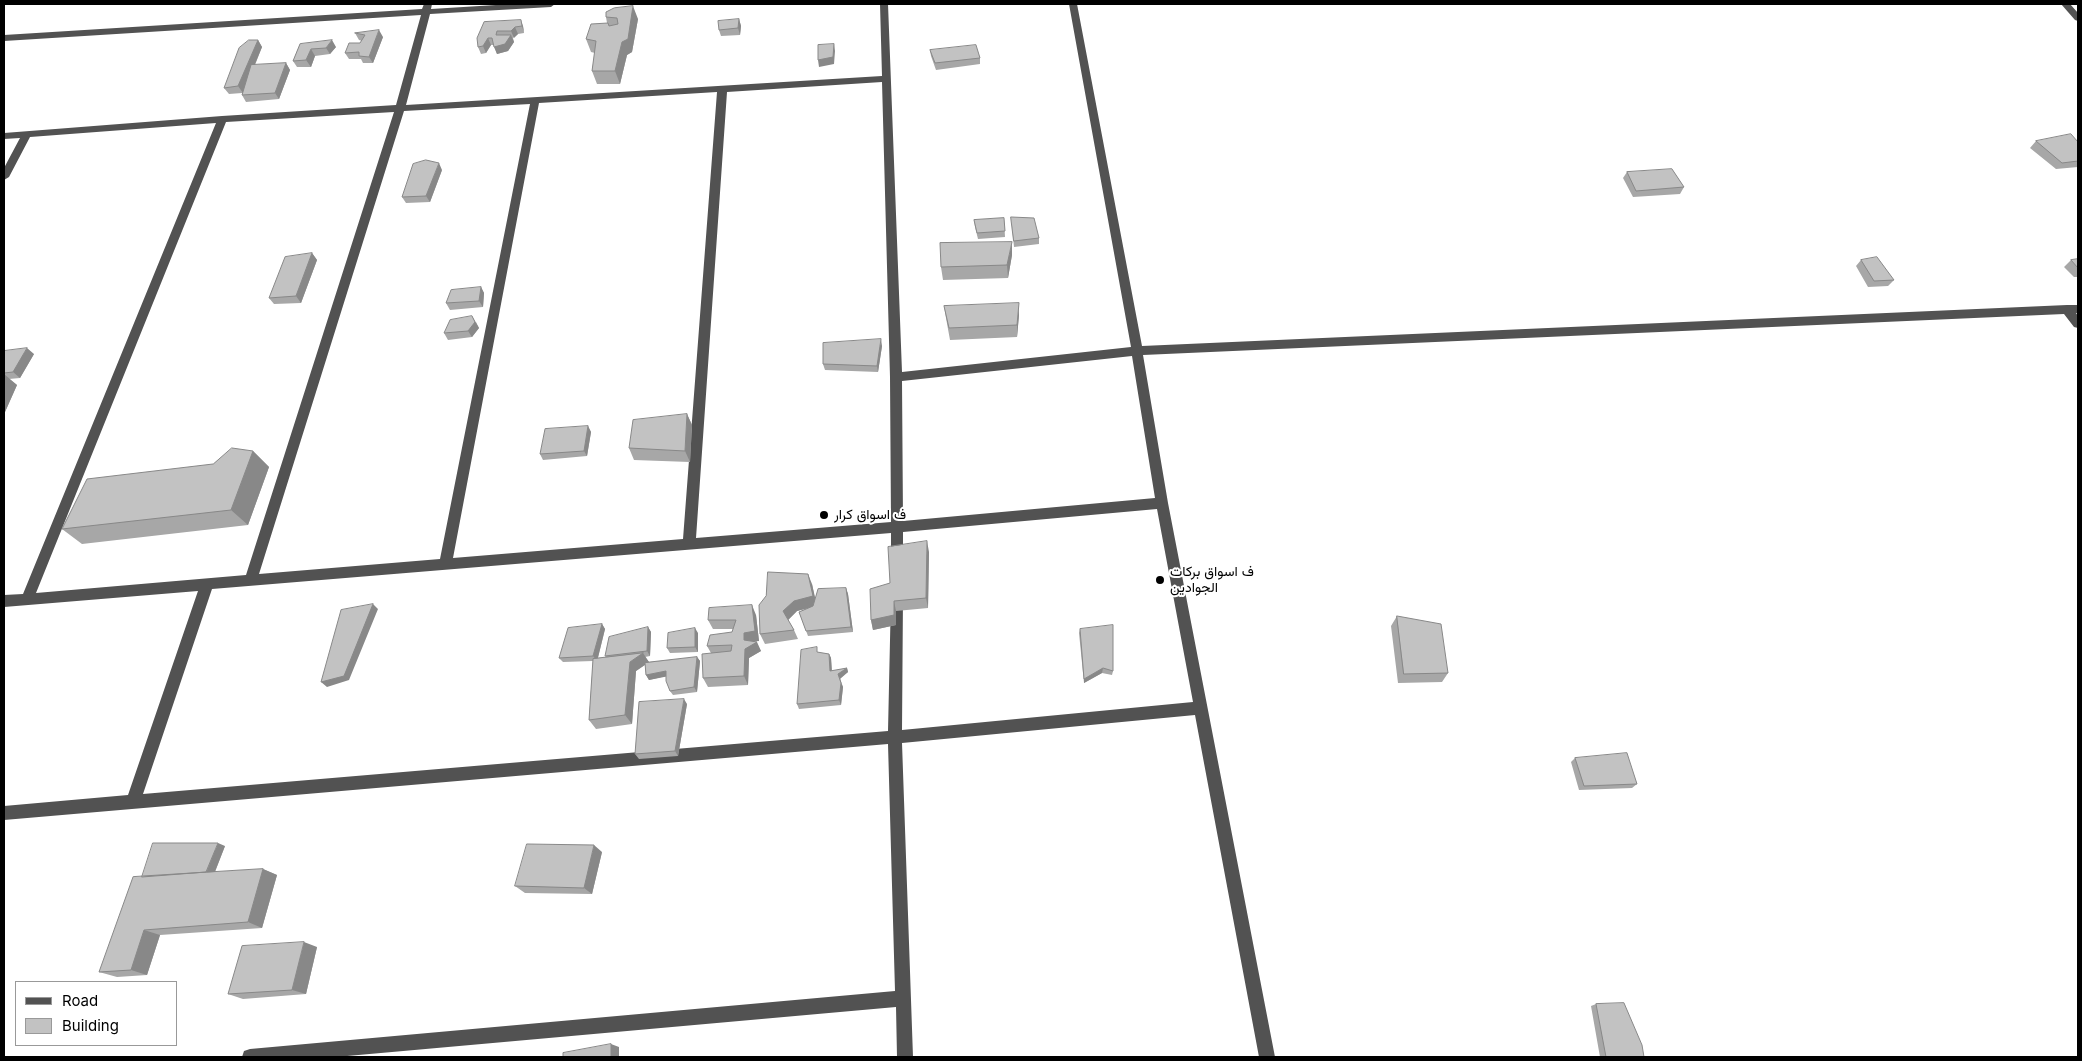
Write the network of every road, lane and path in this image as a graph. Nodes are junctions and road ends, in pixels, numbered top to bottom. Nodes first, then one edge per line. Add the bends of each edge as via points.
1 (551, 4) edge
2 (884, 4) edge
3 (1073, 4) edge
4 (2064, 4) edge
5 (427, 8) edge
6 (2078, 18) edge
7 (4, 38) edge
8 (886, 79) junction
9 (722, 90) junction
10 (535, 100) junction
11 (400, 109) junction
12 (222, 119) junction
13 (26, 135) junction
14 (4, 136) edge
15 (4, 177) edge
16 (2073, 309) edge
17 (2078, 324) edge
18 (1137, 351) junction
19 (896, 377) junction
20 (1162, 503) junction
21 (898, 527) junction
22 (689, 543) junction
23 (446, 564) junction
24 (251, 580) junction
25 (207, 584) junction
26 (26, 599) junction
27 (4, 601) edge
28 (1201, 708) junction
29 (895, 737) junction
30 (132, 802) junction
31 (4, 813) edge
32 (903, 998) junction
33 (250, 1057) edge
34 (905, 1057) edge
35 (1267, 1057) edge

1 - 5 street
2 - 8 street
3 - 18 street
4 - 6 street
5 - 7 street
5 - 11 street
8 - 9 street
8 - 19 street
9 - 10 street
9 - 22 street
10 - 11 street
10 - 23 street
11 - 12 street
11 - 24 street
12 - 13 street
12 - 26 street
13 - 14 street
13 - 15 street
16 - 17 street
16 - 18 street
18 - 19 street
18 - 20 street
19 - 21 street
20 - 21 street
20 - 28 street
21 - 22 street
21 - 29 street
22 - 23 street
23 - 24 street
24 - 25 street
25 - 26 street
25 - 30 street
26 - 27 street
28 - 29 street
28 - 35 street
29 - 30 street
29 - 32 street
30 - 31 street
32 - 33 street
32 - 34 street

